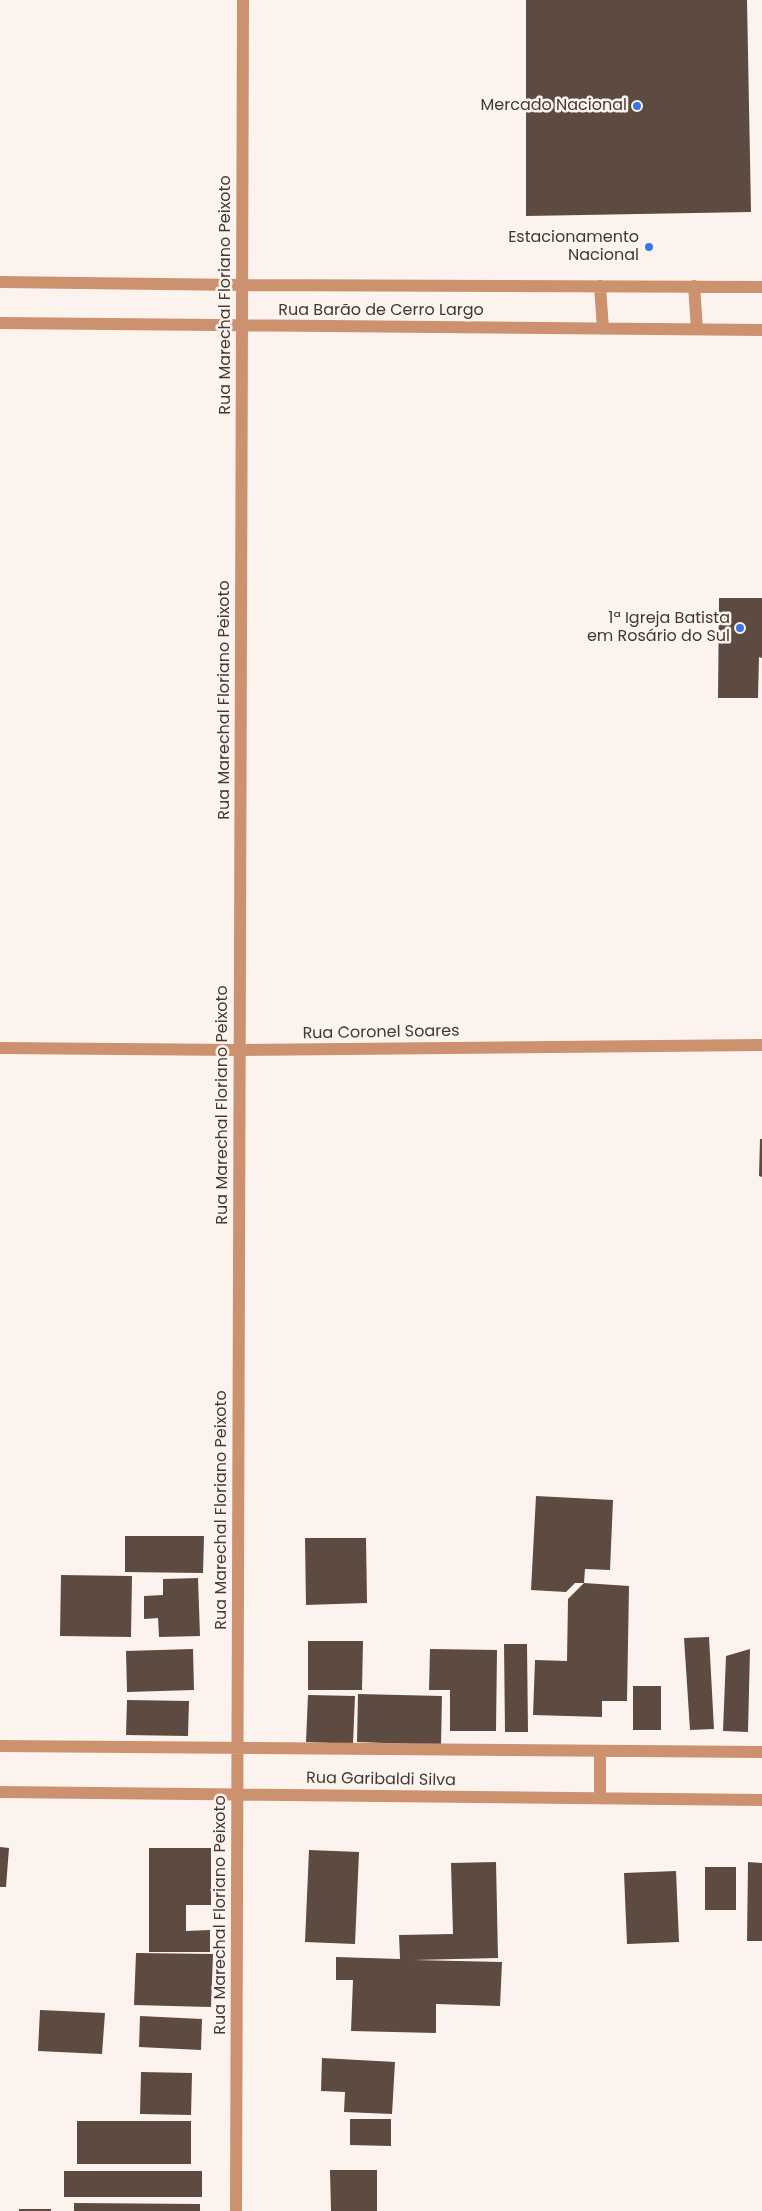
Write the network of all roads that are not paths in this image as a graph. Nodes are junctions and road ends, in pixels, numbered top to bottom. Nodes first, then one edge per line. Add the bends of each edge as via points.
1 (243, 0) edge
2 (0, 282) edge
3 (242, 286) junction
4 (600, 286) junction
5 (694, 286) junction
6 (762, 287) edge
7 (0, 323) edge
8 (242, 326) junction
9 (603, 329) junction
10 (697, 329) junction
11 (762, 330) edge
12 (762, 1046) edge
13 (0, 1048) edge
14 (240, 1050) junction
15 (0, 1746) edge
16 (238, 1749) junction
17 (600, 1752) junction
18 (762, 1752) edge
19 (0, 1792) edge
20 (238, 1795) junction
21 (600, 1798) junction
22 (762, 1800) edge
23 (236, 2211) edge

1 - 3 street, Rua Marechal Floriano Peixoto
2 - 3 street, Rua Barão de Cerro Largo
3 - 4 street, Rua Barão de Cerro Largo
3 - 8 street, Rua Marechal Floriano Peixoto
4 - 5 street, Rua Barão de Cerro Largo
4 - 9 street
5 - 6 street, Rua Barão de Cerro Largo
5 - 10 street
7 - 8 street, Rua Barão de Cerro Largo
8 - 9 street, Rua Barão de Cerro Largo
8 - 14 street, Rua Marechal Floriano Peixoto
9 - 10 street, Rua Barão de Cerro Largo
10 - 11 street, Rua Barão de Cerro Largo
12 - 14 street, Rua Coronel Soares
13 - 14 street, Rua Coronel Soares
14 - 16 street, Rua Marechal Floriano Peixoto
15 - 16 street, Rua Garibaldi Silva
16 - 17 street, Rua Garibaldi Silva
16 - 20 street, Rua Marechal Floriano Peixoto
17 - 18 street, Rua Garibaldi Silva
17 - 21 street
19 - 20 street, Rua Garibaldi Silva
20 - 21 street, Rua Garibaldi Silva
20 - 23 street, Rua Marechal Floriano Peixoto
21 - 22 street, Rua Garibaldi Silva

